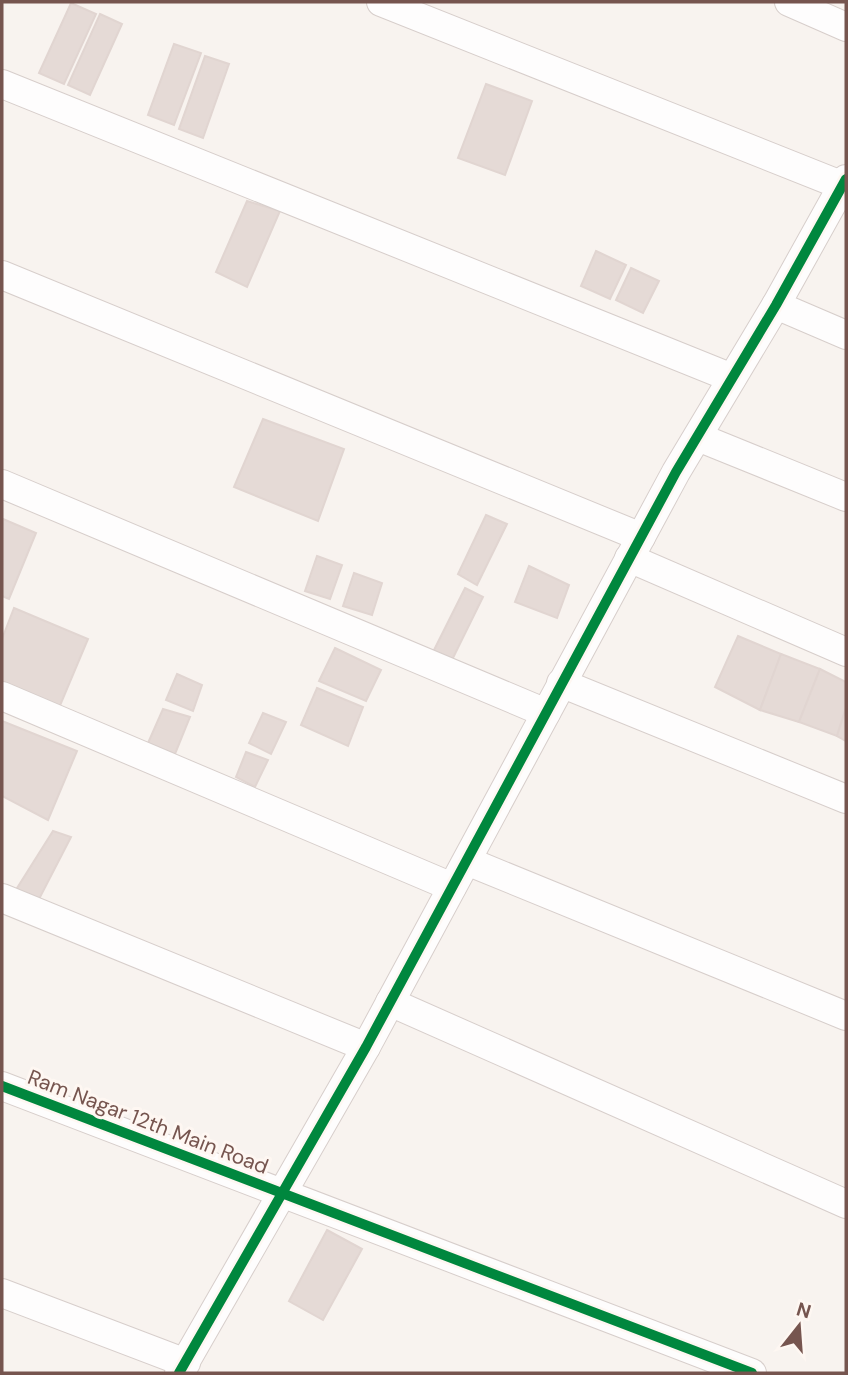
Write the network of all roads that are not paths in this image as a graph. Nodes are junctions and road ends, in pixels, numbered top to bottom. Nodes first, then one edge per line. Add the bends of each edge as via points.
1 (381, 2) edge
2 (789, 2) edge
3 (846, 27) edge
4 (2, 84) edge
5 (845, 184) edge
6 (2, 275) edge
7 (776, 305) junction
8 (846, 335) edge
9 (732, 378) junction
10 (698, 437) junction
11 (2, 484) edge
12 (846, 497) edge
13 (635, 547) junction
14 (846, 652) edge
15 (561, 683) junction
16 (2, 696) edge
17 (546, 713) junction
18 (846, 799) edge
19 (467, 860) junction
20 (452, 887) junction
21 (2, 898) edge
22 (390, 1002) junction
23 (846, 1016) edge
24 (366, 1047) junction
25 (2, 1086) edge
26 (281, 1194) junction
27 (846, 1204) edge
28 (2, 1293) edge
29 (182, 1368) edge
30 (752, 1373) edge

1 - 5 street
2 - 3 street
4 - 9 street
5 - 7 street
6 - 13 street
7 - 8 street
7 - 9 street
9 - 10 street
10 - 12 street
10 - 13 street
11 - 17 street
13 - 14 street
13 - 15 street
15 - 17 street
15 - 18 street
16 - 20 street
17 - 19 street
19 - 20 street
19 - 23 street
20 - 22 street
21 - 24 street
22 - 24 street
22 - 27 street
24 - 26 street
25 - 26 street, Ram Nagar 12th Main Road
26 - 29 street
26 - 30 street, Ram Nagar 12th Main Road
28 - 29 street

